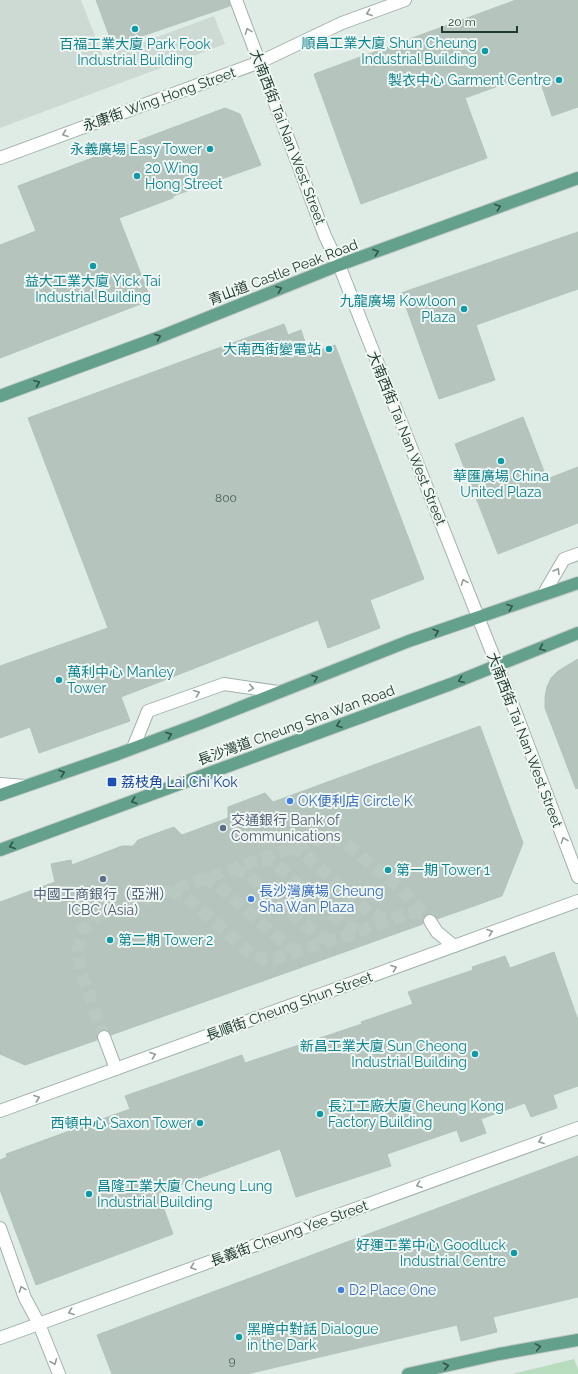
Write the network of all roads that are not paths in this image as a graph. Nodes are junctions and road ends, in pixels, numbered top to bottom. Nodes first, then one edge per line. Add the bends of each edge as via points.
1 (236, 0) edge
2 (406, 0) edge
3 (260, 62) junction
4 (0, 158) edge
5 (578, 178) edge
6 (339, 265) junction
7 (0, 396) edge
8 (578, 554) edge
9 (578, 582) edge
10 (543, 596) junction
11 (478, 618) junction
12 (578, 633) edge
13 (497, 666) junction
14 (278, 692) junction
15 (133, 748) junction
16 (0, 784) edge
17 (25, 786) junction
18 (0, 795) edge
19 (0, 850) edge
20 (578, 877) edge
21 (578, 901) edge
22 (430, 921) tunnel mouth
23 (454, 946) junction
24 (104, 1037) tunnel mouth
25 (116, 1069) junction
26 (0, 1111) edge
27 (578, 1128) edge
28 (0, 1228) edge
29 (39, 1324) junction
30 (0, 1338) edge
31 (578, 1340) edge
32 (59, 1374) edge
33 (408, 1374) edge

3 -> 1 street, 大南西街 Tai Nan West Street
2 -> 3 street, 永康街 Wing Hong Street via 342,23
3 -> 4 street, 永康街 Wing Hong Street
3 - 6 street, 大南西街 Tai Nan West Street via 325,236
6 -> 5 main road, 青山道 Castle Peak Road
7 -> 6 main road, 青山道 Castle Peak Road via 164,335
11 -> 6 street, 大南西街 Tai Nan West Street
10 -> 8 street via 564,559
9 - 10 main road
11 -> 10 main road
11 - 13 street, 大南西街 Tai Nan West Street
14 -> 11 main road via 409,641
12 -> 13 main road, 長沙灣道 Cheung Sha Wan Road
13 -> 19 main road, 長沙灣道 Cheung Sha Wan Road
20 -> 13 street, 大南西街 Tai Nan West Street
15 -> 14 main road
15 -> 14 street via 148,711 224,684
17 -> 15 main road
16 - 17 street
17 - 18 main road
23 -> 21 street, 長順街 Cheung Shun Street
22 - 23 street via 437,932
25 -> 23 street, 長順街 Cheung Shun Street
24 - 25 street
26 -> 25 street, 長順街 Cheung Shun Street
27 -> 29 street, 長義街 Cheung Yee Street
29 -> 28 street via 25,1298
29 - 30 street, 長義街 Cheung Yee Street
29 -> 32 street
33 -> 31 main road

